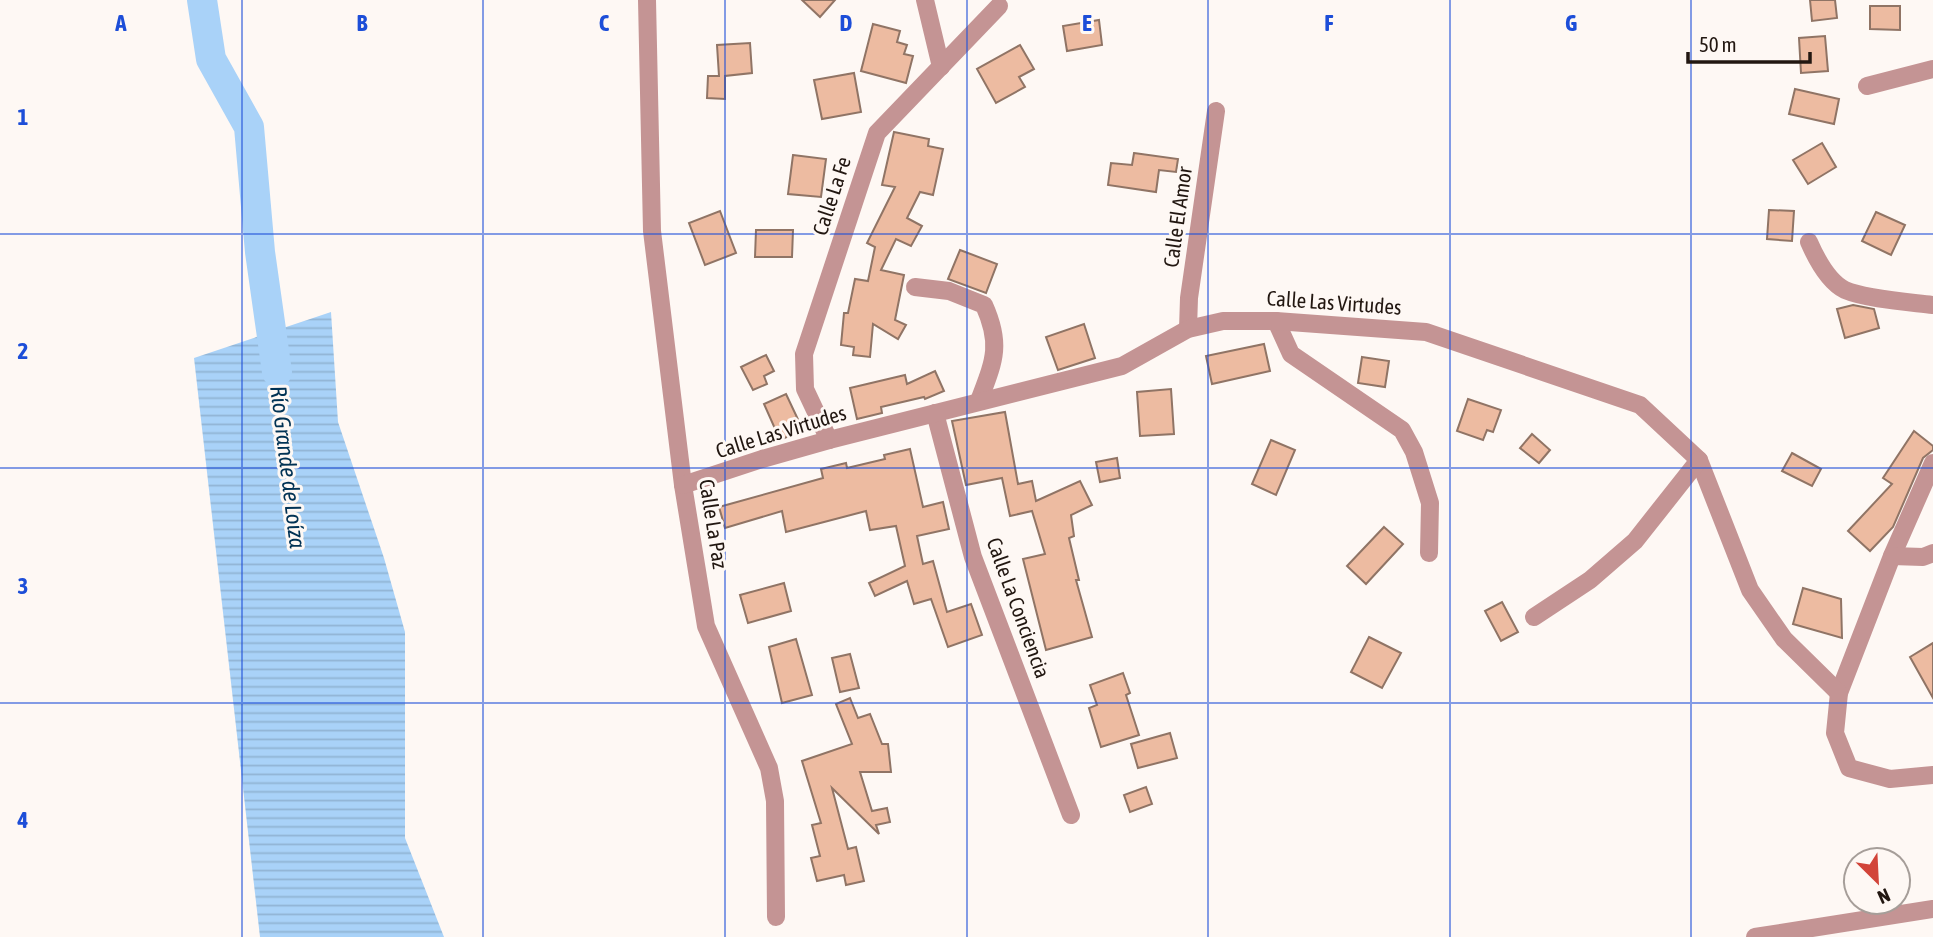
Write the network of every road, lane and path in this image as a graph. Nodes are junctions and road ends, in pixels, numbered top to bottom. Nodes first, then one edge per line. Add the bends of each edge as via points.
1 (647, 0) edge
2 (925, 0) edge
3 (999, 6) dead end
4 (941, 67) junction
5 (1933, 69) edge
6 (1867, 86) dead end
7 (1216, 111) dead end
8 (1809, 242) dead end
9 (915, 288) dead end
10 (1933, 305) edge
11 (1276, 321) junction
12 (1188, 329) junction
13 (979, 401) junction
14 (935, 412) junction
15 (829, 440) junction
16 (1699, 460) junction
17 (1933, 463) edge
18 (683, 485) junction
19 (1429, 553) dead end
20 (1933, 553) edge
21 (1892, 556) junction
22 (1534, 617) dead end
23 (1839, 693) junction
24 (1933, 775) edge
25 (1071, 815) dead end
26 (1933, 909) edge
27 (776, 917) dead end
28 (1755, 937) edge

1 - 18 street, Calle La Paz via 652,231
2 - 4 street
3 - 4 street, Calle La Fe
4 - 15 street, Calle La Fe via 877,133 804,354 805,389
5 - 6 street
7 - 12 street, Calle El Amor
8 - 10 street via 1844,290
9 - 13 street via 949,291 984,304 996,343
11 - 12 street, Calle Las Virtudes via 1223,321
11 - 16 street, Calle Las Virtudes via 1426,332 1640,405
11 - 19 street via 1291,354 1402,430 1430,503
12 - 13 street, Calle Las Virtudes via 1122,366
13 - 14 street, Calle Las Virtudes
14 - 15 street, Calle Las Virtudes
14 - 25 street, Calle La Conciencia via 974,557
15 - 18 street, Calle Las Virtudes
16 - 22 street via 1635,541 1590,580
16 - 23 street, Calle Las Virtudes via 1750,590 1784,639
17 - 21 street
18 - 27 street, Calle La Paz via 706,626 769,768 775,801
20 - 21 street
21 - 23 street
23 - 24 street via 1835,733 1849,768 1890,779
26 - 28 street

